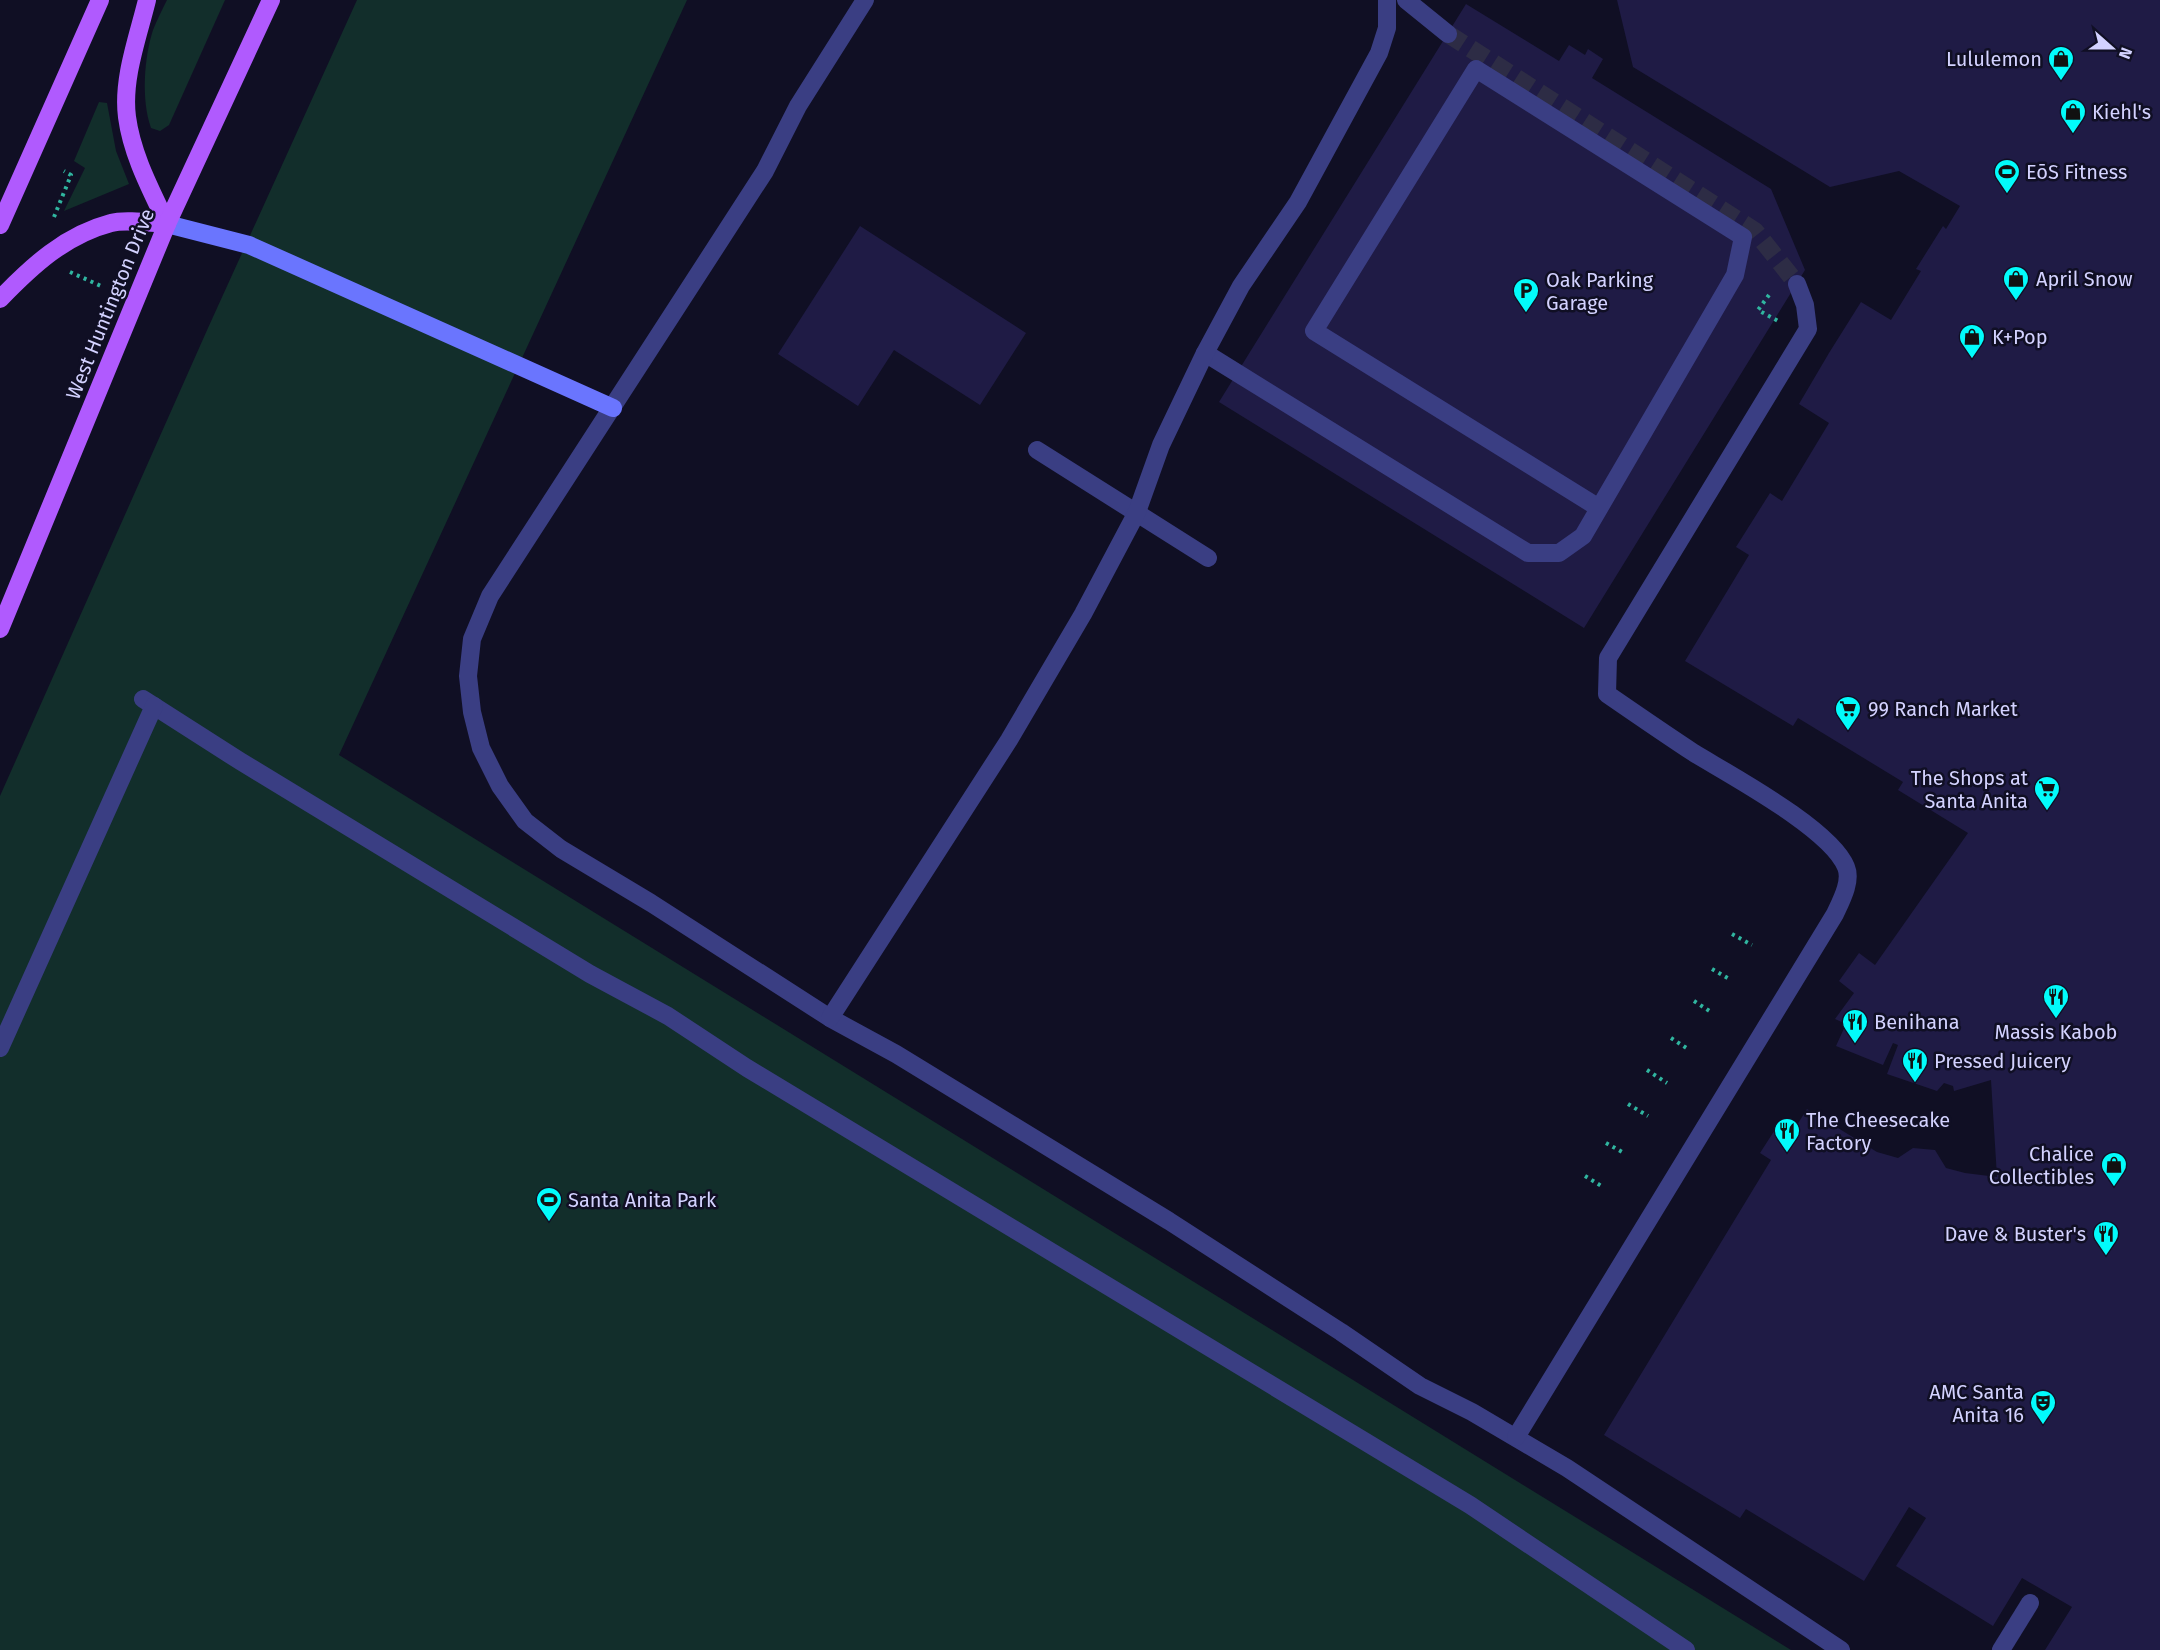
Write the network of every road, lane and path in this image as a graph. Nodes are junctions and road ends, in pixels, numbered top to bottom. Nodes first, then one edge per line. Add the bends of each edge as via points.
1 (100, 0) edge
2 (147, 0) edge
3 (271, 0) edge
4 (865, 0) edge
5 (1387, 0) edge
6 (1406, 0) edge
7 (1448, 34) tunnel mouth
8 (64, 171) dead end
9 (7, 194) edge
10 (54, 222) dead end
11 (167, 224) junction
12 (0, 225) edge
13 (67, 271) dead end
14 (1797, 284) tunnel mouth
15 (101, 286) dead end
16 (1761, 291) dead end
17 (1768, 295) junction
18 (0, 299) edge
19 (1774, 299) dead end
20 (1774, 319) dead end
21 (1204, 353) junction
22 (613, 408) junction
23 (1037, 450) dead end
24 (1599, 508) junction
25 (1137, 512) junction
26 (1208, 558) dead end
27 (0, 629) edge
28 (1732, 934) dead end
29 (1752, 945) dead end
30 (1712, 969) dead end
31 (1731, 980) dead end
32 (1694, 1001) dead end
33 (1711, 1012) dead end
34 (830, 1018) junction
35 (1671, 1038) dead end
36 (0, 1048) edge
37 (1688, 1049) dead end
38 (1647, 1070) dead end
39 (1667, 1083) dead end
40 (1628, 1104) dead end
41 (1648, 1116) dead end
42 (1606, 1143) dead end
43 (1624, 1153) dead end
44 (1585, 1176) dead end
45 (1604, 1187) dead end
46 (1516, 1437) junction
47 (2030, 1603) dead end
48 (1686, 1650) edge
49 (1841, 1650) edge
50 (2001, 1650) edge

1 - 9 main road
2 - 11 main road via 128,80 126,116 135,155
3 - 11 main road, West Huntington Drive
4 - 22 street via 798,106 765,171
5 - 21 street via 1388,28 1361,88 1298,202 1241,286
6 - 7 street
8 - 10 path via 71,175 53,215
9 - 12 main road
11 - 18 main road via 113,222 60,244
11 - 22 street via 241,242
11 - 27 main road, West Huntington Drive
13 - 15 path
14 - 46 street via 1808,329 1608,658 1607,694 1796,817 1838,852 1848,869 1846,889 1835,914
16 - 17 path
17 - 19 path
17 - 20 path via 1758,310
21 - 24 street via 1528,553 1560,553 1583,536
21 - 25 street via 1161,445
22 - 34 street via 490,596 472,639 468,676 481,748 500,786 525,821 561,849
23 - 25 street
24 - 24 street via 1735,275 1743,237 1476,69 1314,331
25 - 26 street
25 - 34 street via 1009,740
28 - 29 path
30 - 31 path
32 - 33 path
34 - 46 street via 896,1054 1169,1221 1420,1386
35 - 37 path
36 - 48 street via 148,702 590,974 668,1016 747,1068 1470,1505
38 - 39 path
40 - 41 path
42 - 43 path
44 - 45 path
46 - 49 street
47 - 50 street

